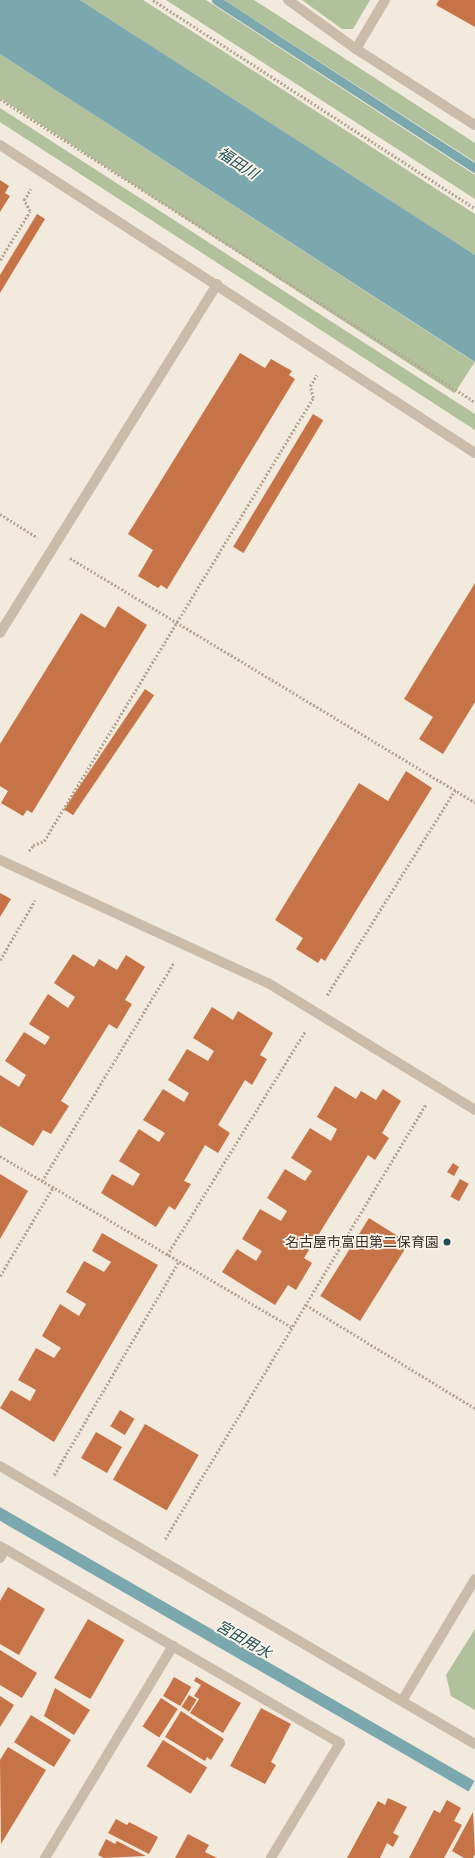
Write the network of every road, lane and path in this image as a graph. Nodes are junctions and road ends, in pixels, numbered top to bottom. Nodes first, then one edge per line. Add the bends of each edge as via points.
1 (153, 0) edge
2 (288, 0) edge
3 (385, 0) edge
4 (356, 49) junction
5 (0, 99) edge
6 (475, 125) edge
7 (0, 145) edge
8 (42, 172) junction
9 (475, 208) edge
10 (0, 260) edge
11 (217, 284) junction
12 (329, 359) junction
13 (475, 402) edge
14 (475, 453) edge
15 (0, 514) edge
16 (53, 547) junction
17 (176, 623) junction
18 (0, 633) edge
19 (455, 790) junction
20 (475, 802) edge
21 (0, 860) edge
22 (20, 869) junction
23 (46, 880) junction
24 (184, 945) junction
25 (0, 960) edge
26 (316, 1013) junction
27 (437, 1087) junction
28 (475, 1110) edge
29 (0, 1156) edge
30 (42, 1181) junction
31 (53, 1187) junction
32 (167, 1254) junction
33 (179, 1261) junction
34 (0, 1276) edge
35 (306, 1305) junction
36 (292, 1327) junction
37 (475, 1408) edge
38 (0, 1466) edge
39 (44, 1492) junction
40 (2, 1551) edge
41 (154, 1556) junction
42 (475, 1579) edge
43 (173, 1646) junction
44 (402, 1701) junction
45 (475, 1744) edge
46 (45, 1858) edge
47 (271, 1858) edge

1 - 9 path
2 - 4 street
3 - 4 street
4 - 6 street
5 - 13 path
7 - 8 street
8 - 10 path via 24,200 30,211
8 - 11 street
11 - 12 street
11 - 16 street
12 - 14 street
12 - 17 path via 310,386 313,398
15 - 16 path
16 - 17 path
16 - 18 street
17 - 19 path
17 - 22 path via 44,841 33,845
19 - 20 path
19 - 26 path
21 - 22 street
22 - 23 street
23 - 24 street
23 - 25 path
24 - 26 street via 268,983
24 - 30 path
26 - 27 street
26 - 32 path
27 - 28 street
27 - 35 path
29 - 30 path
30 - 31 path
31 - 32 path
31 - 34 path
32 - 33 path
33 - 36 path
33 - 39 path
35 - 36 path
35 - 37 path
36 - 41 path
38 - 39 street
39 - 41 street
40 - 43 street
41 - 44 street
42 - 44 street
43 - 46 street
43 - 47 street via 340,1743
44 - 45 street

